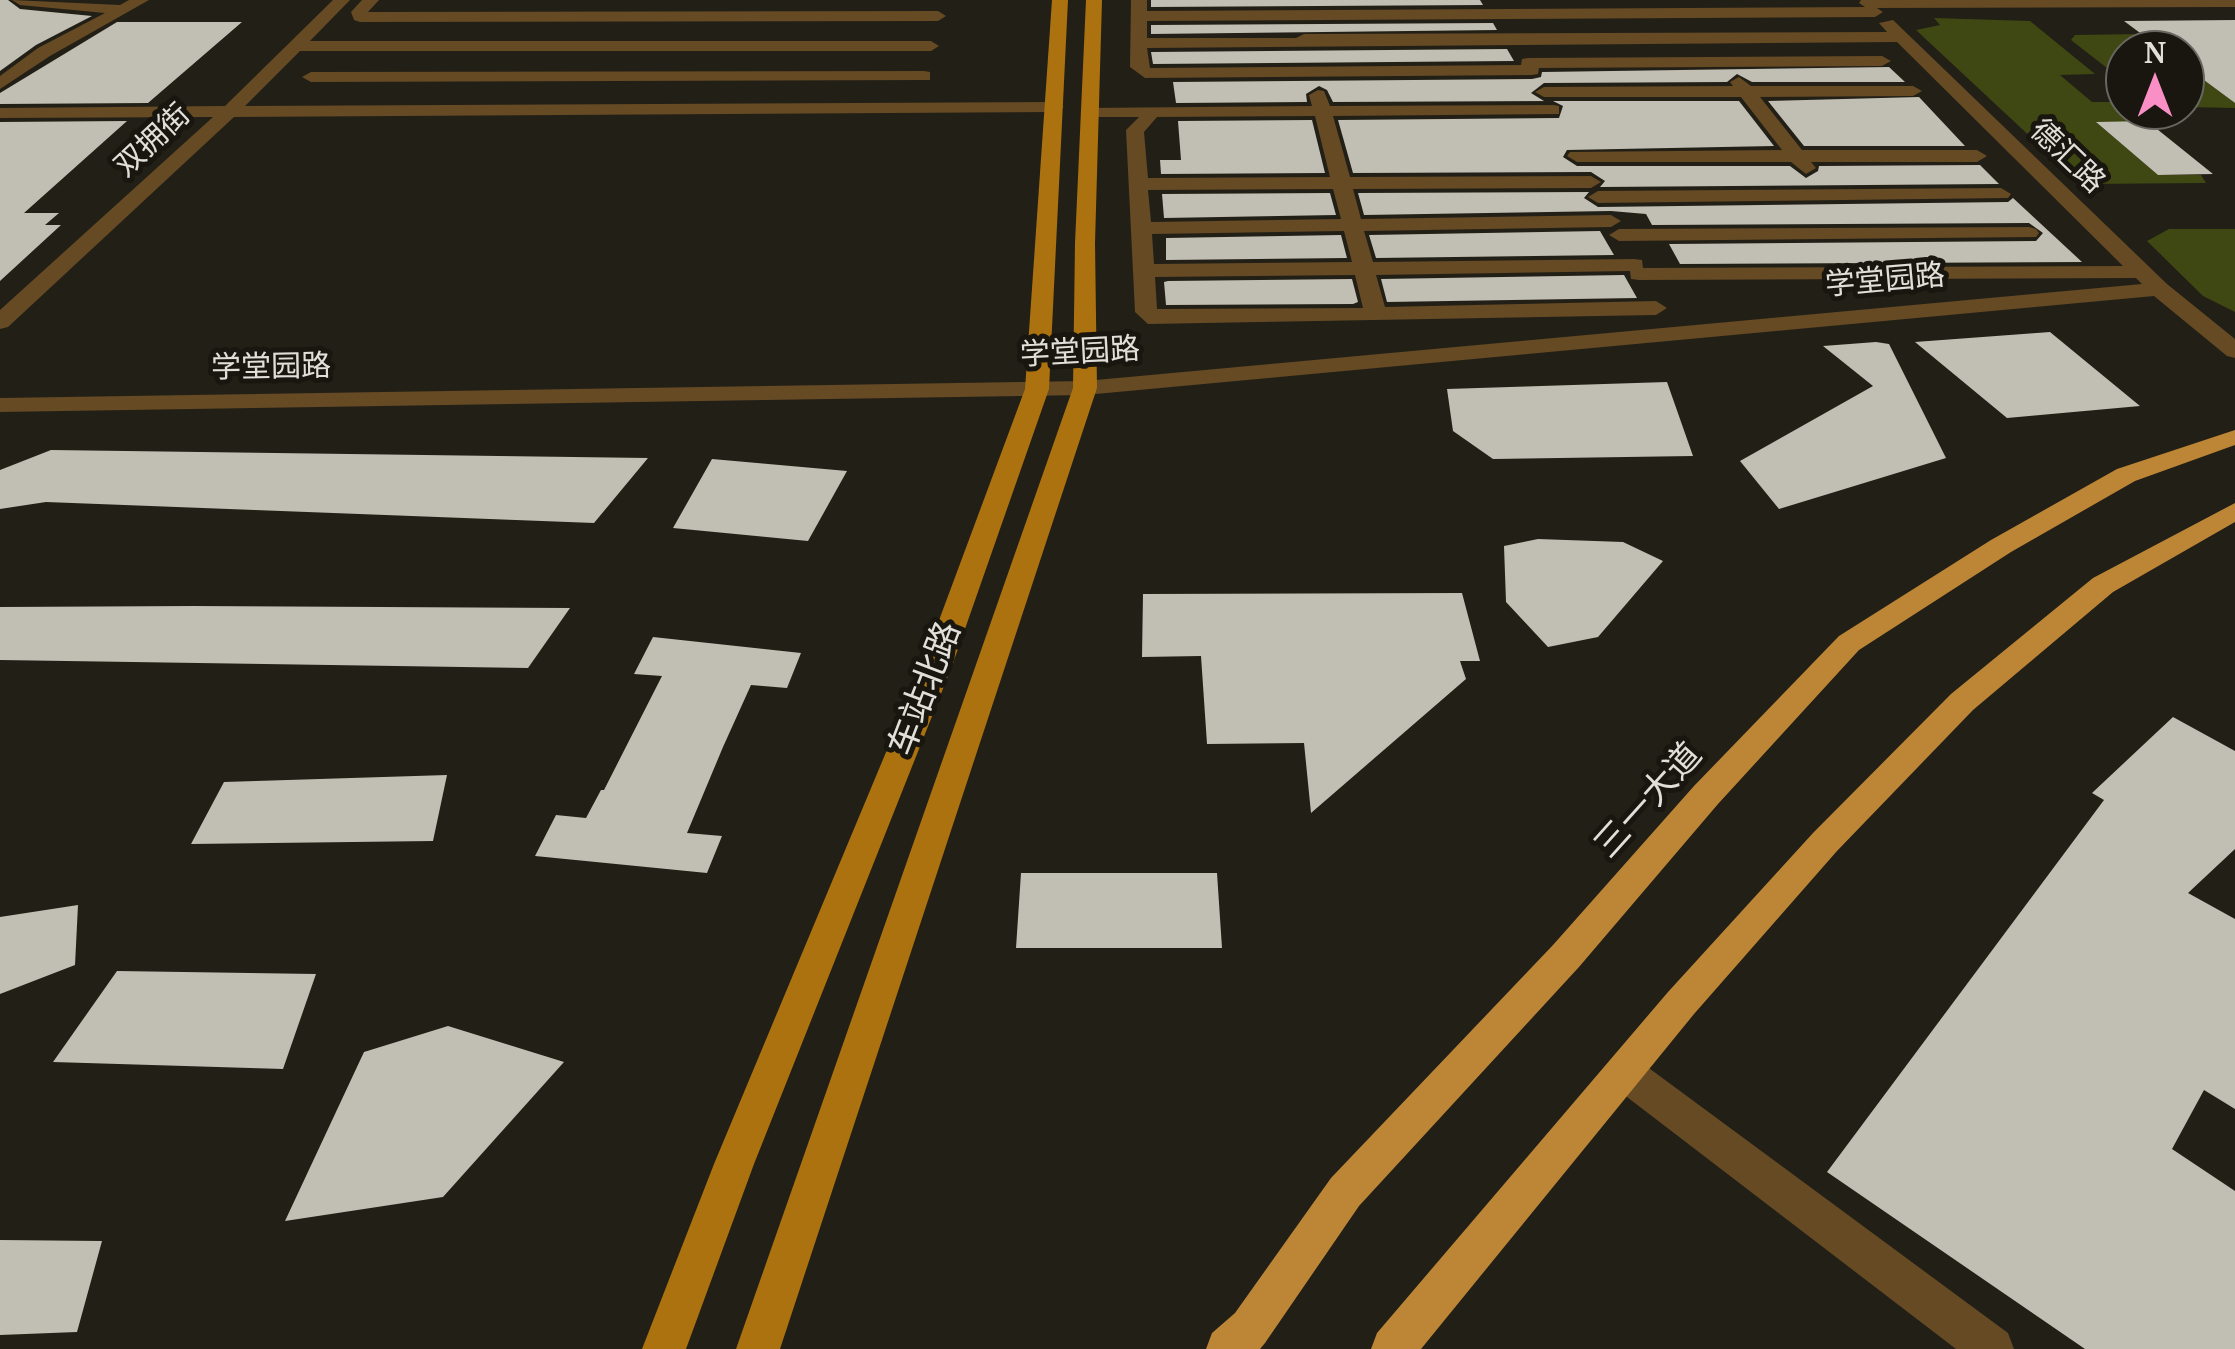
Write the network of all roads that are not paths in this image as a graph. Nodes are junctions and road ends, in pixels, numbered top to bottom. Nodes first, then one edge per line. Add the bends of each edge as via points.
1 (20, 0) edge
2 (142, 0) edge
3 (342, 0) edge
4 (372, 0) edge
5 (518, 0) edge
6 (670, 0) edge
7 (1060, 0) edge
8 (1094, 0) edge
9 (2235, 2) edge
10 (1868, 5) edge
11 (1499, 6) edge
12 (1680, 6) edge
13 (819, 8) edge
14 (940, 8) edge
15 (1139, 8) edge
16 (123, 10) junction
17 (1296, 10) edge
18 (503, 18) junction
19 (659, 18) junction
20 (1901, 37) junction
21 (1515, 38) junction
22 (1705, 38) junction
23 (1304, 41) junction
24 (1139, 43) junction
25 (296, 46) junction
26 (480, 46) junction
27 (570, 46) junction
28 (642, 46) junction
29 (746, 46) junction
30 (806, 46) junction
31 (931, 46) junction
32 (1882, 61) dead end
33 (1724, 62) junction
34 (1530, 66) junction
35 (1312, 72) junction
36 (924, 76) junction
37 (311, 77) dead end
38 (549, 77) junction
39 (732, 77) junction
40 (0, 84) edge
41 (1913, 90) dead end
42 (1746, 91) junction
43 (1056, 107) junction
44 (916, 108) junction
45 (717, 109) junction
46 (526, 110) junction
47 (1323, 111) junction
48 (0, 112) edge
49 (230, 112) junction
50 (1090, 112) junction
51 (1148, 112) junction
52 (1561, 125) junction
53 (1796, 156) junction
54 (1977, 156) dead end
55 (1342, 183) junction
56 (1138, 184) junction
57 (1594, 189) junction
58 (2001, 194) dead end
59 (1826, 195) junction
60 (1353, 224) junction
61 (1141, 228) junction
62 (1615, 228) junction
63 (2029, 233) dead end
64 (1857, 234) junction
65 (1364, 268) junction
66 (1636, 269) junction
67 (1144, 271) junction
68 (1887, 273) junction
69 (2150, 281) junction
70 (1656, 308) junction
71 (1375, 310) dead end
72 (0, 322) edge
73 (1670, 334) junction
74 (2235, 351) edge
75 (1037, 388) junction
76 (1085, 388) junction
77 (0, 405) edge
78 (2235, 436) edge
79 (2235, 511) edge
80 (1624, 1072) junction
81 (664, 1349) edge
82 (758, 1349) edge
83 (1228, 1349) edge
84 (1393, 1349) edge
85 (1992, 1349) edge

1 - 16 street
2 - 16 street
3 - 25 street, 双拥街
4 - 18 street via 360,17
5 - 18 street
6 - 19 street
7 - 43 main road, 车站北路
8 - 50 main road, 车站北路
9 - 10 street
10 - 12 street
10 - 20 street, 德汇路
11 - 12 street
11 - 17 street
11 - 21 street
12 - 22 street
13 - 14 street
13 - 19 street
13 - 30 street
14 - 31 street
15 - 17 street
15 - 24 street
16 - 40 street
17 - 23 street
18 - 19 street
18 - 26 street
19 - 28 street
20 - 22 street
20 - 69 street, 德汇路
21 - 22 street
21 - 23 street
21 - 34 street
22 - 33 street
23 - 24 street
23 - 35 street
24 - 35 street via 1144,72
25 - 26 street
25 - 49 street, 双拥街
26 - 27 street
27 - 28 street
27 - 38 street
28 - 29 street
29 - 30 street
29 - 39 street
30 - 31 street
31 - 36 street
32 - 33 street
33 - 34 street
33 - 42 street
34 - 35 street
34 - 52 street
35 - 47 street
36 - 39 street
36 - 44 street
37 - 38 street
38 - 39 street
38 - 46 street
39 - 45 street
41 - 42 street
42 - 52 street
42 - 53 street
43 - 44 street
43 - 75 main road, 车站北路
44 - 45 street
45 - 46 street
46 - 49 street
47 - 51 street
47 - 52 street
47 - 55 street
48 - 49 street
49 - 72 street, 双拥街
50 - 51 street
50 - 76 main road, 车站北路
51 - 56 street via 1135,130
52 - 53 street
52 - 57 street
53 - 54 street
53 - 59 street
55 - 56 street
55 - 57 street
55 - 60 street
56 - 61 street
57 - 59 street
57 - 62 street
58 - 59 street
59 - 64 street
60 - 61 street
60 - 62 street
60 - 65 street
61 - 67 street
62 - 64 street
62 - 66 street
63 - 64 street
64 - 68 street
65 - 66 street
65 - 67 street
65 - 71 street
66 - 68 street
66 - 70 street
67 - 70 street via 1146,312 1166,320
68 - 69 street
69 - 73 street, 学堂园路
69 - 74 street, 德汇路
70 - 73 street
73 - 76 street, 学堂园路
75 - 76 street, 学堂园路
75 - 77 street, 学堂园路
75 - 81 main road, 车站北路 via 937,666
76 - 82 main road, 车站北路
78 - 83 highway, 三一大道 via 2126,475 1849,642 1345,1192 1250,1328
79 - 80 highway via 2103,584 1962,702 1825,842
80 - 84 highway
80 - 85 street

